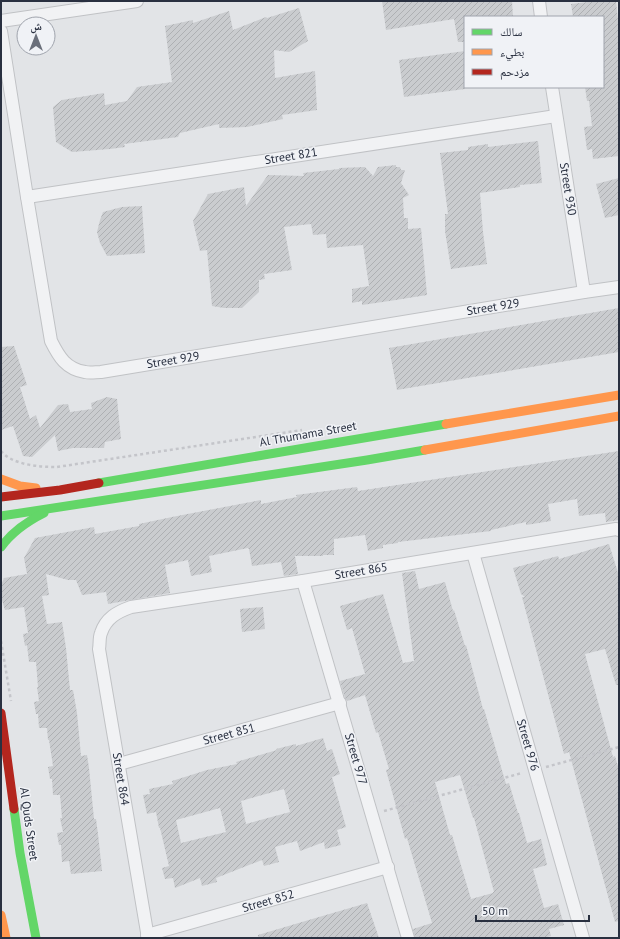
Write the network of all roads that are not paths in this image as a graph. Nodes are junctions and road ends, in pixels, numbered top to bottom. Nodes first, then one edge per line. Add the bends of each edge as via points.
1 (137, 1) edge
2 (539, 1) edge
3 (541, 16) edge
4 (1, 21) edge
5 (1, 31) edge
6 (552, 88) edge
7 (556, 116) junction
8 (26, 197) junction
9 (619, 287) edge
10 (584, 292) junction
11 (619, 395) edge
12 (619, 416) edge
13 (1, 479) edge
14 (60, 490) junction
15 (1, 497) edge
16 (55, 508) junction
17 (1, 516) edge
18 (619, 530) edge
19 (1, 548) edge
20 (473, 553) junction
21 (303, 581) junction
22 (107, 621) joint
23 (340, 703) junction
24 (1, 713) edge
25 (119, 764) junction
26 (388, 867) junction
27 (1, 915) edge
28 (147, 937) edge
29 (6, 938) edge
30 (36, 938) edge
31 (408, 938) edge
32 (583, 938) edge

1 - 4 street
2 - 3 street
5 - 8 street, Street 929
6 - 7 street, Street 930
7 - 8 street, Street 821
7 - 10 street, Street 930
8 - 10 street, Street 929 via 51,341 59,357 70,367 86,372 101,372
9 - 10 street, Street 929
11 - 14 street, Al Thumama Street
12 - 16 street via 366,460
13 - 14 street via 20,486
14 - 15 street, Al Thumama Street
16 - 17 street
16 - 19 street via 27,523 4,542
18 - 20 street, Street 865
20 - 21 street, Street 865
20 - 32 street, Street 976
21 - 22 street, Street 865 via 131,607 118,612
21 - 23 street, Street 977
22 - 25 street, Street 864 via 100,633 99,649
23 - 25 street, Street 851
23 - 26 street, Street 977
24 - 30 street, Al Quds Street via 20,853
25 - 28 street, Street 864
26 - 28 street, Street 852
26 - 31 street, Street 977
27 - 29 street

